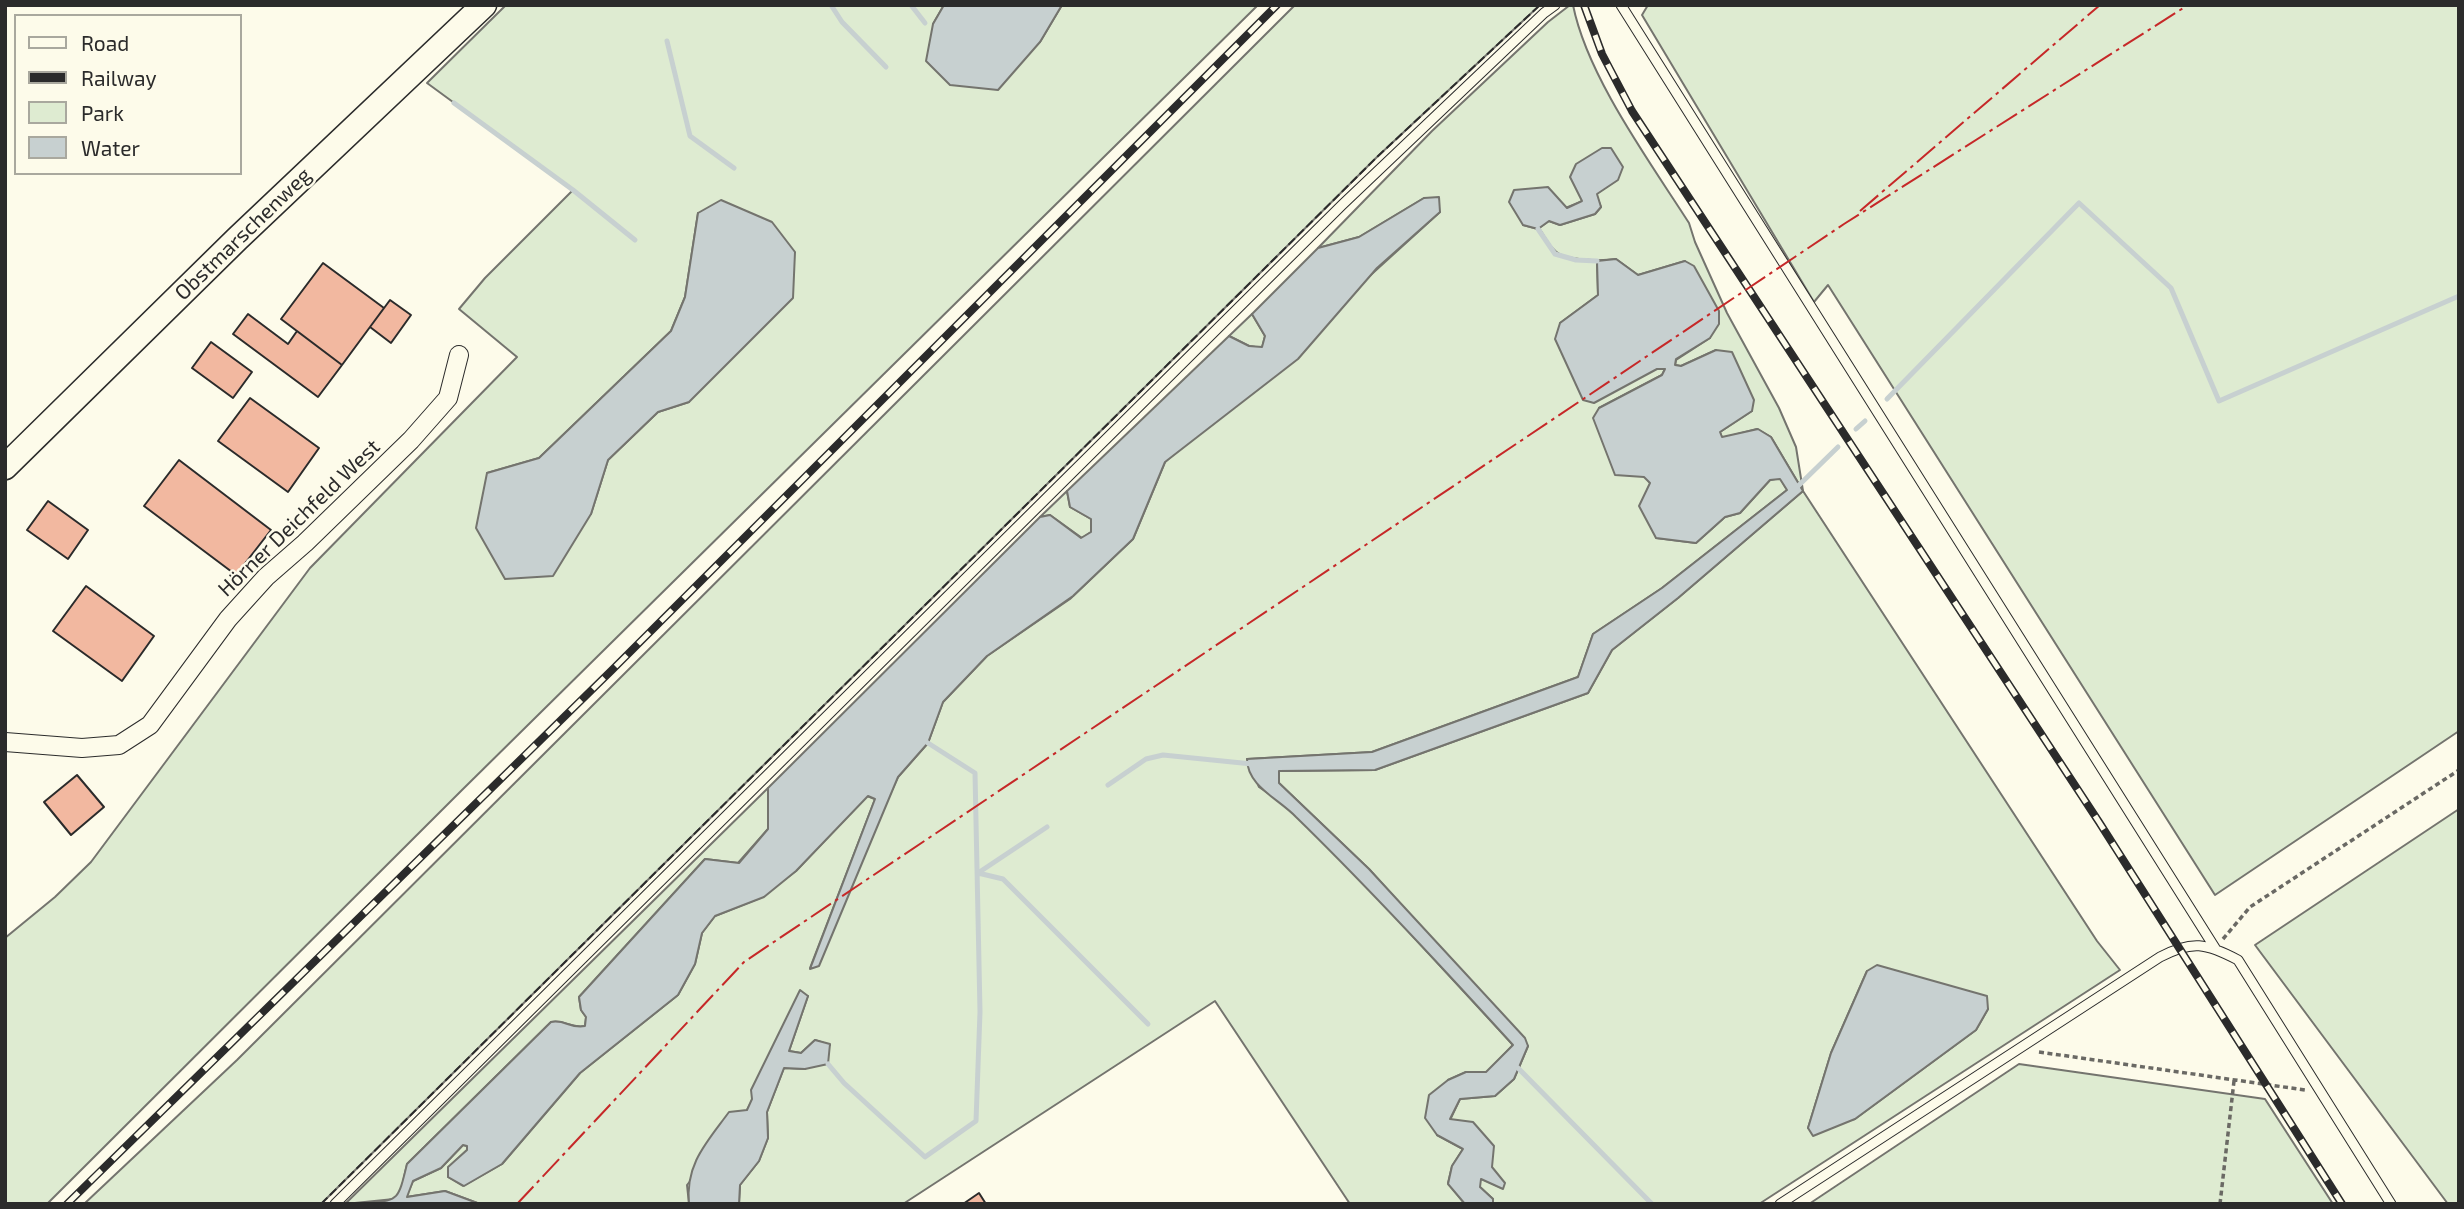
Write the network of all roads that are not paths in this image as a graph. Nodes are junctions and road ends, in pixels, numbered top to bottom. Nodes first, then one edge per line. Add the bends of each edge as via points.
1 (484, 5) edge
2 (1555, 5) edge
3 (1621, 5) edge
4 (459, 355) dead end
5 (5, 467) edge
6 (5, 741) edge
7 (2216, 948) junction
8 (335, 1204) edge
9 (1780, 1204) edge
10 (2391, 1204) edge

1 - 5 main road, Obstmarschenweg
2 - 8 lane via 1342,205
3 - 7 lane
4 - 6 street, Hörner Deichfeld West via 448,398 411,440 266,577 228,619 150,725 119,745
7 - 9 lane via 2180,947 2170,952
7 - 10 lane via 2238,960

